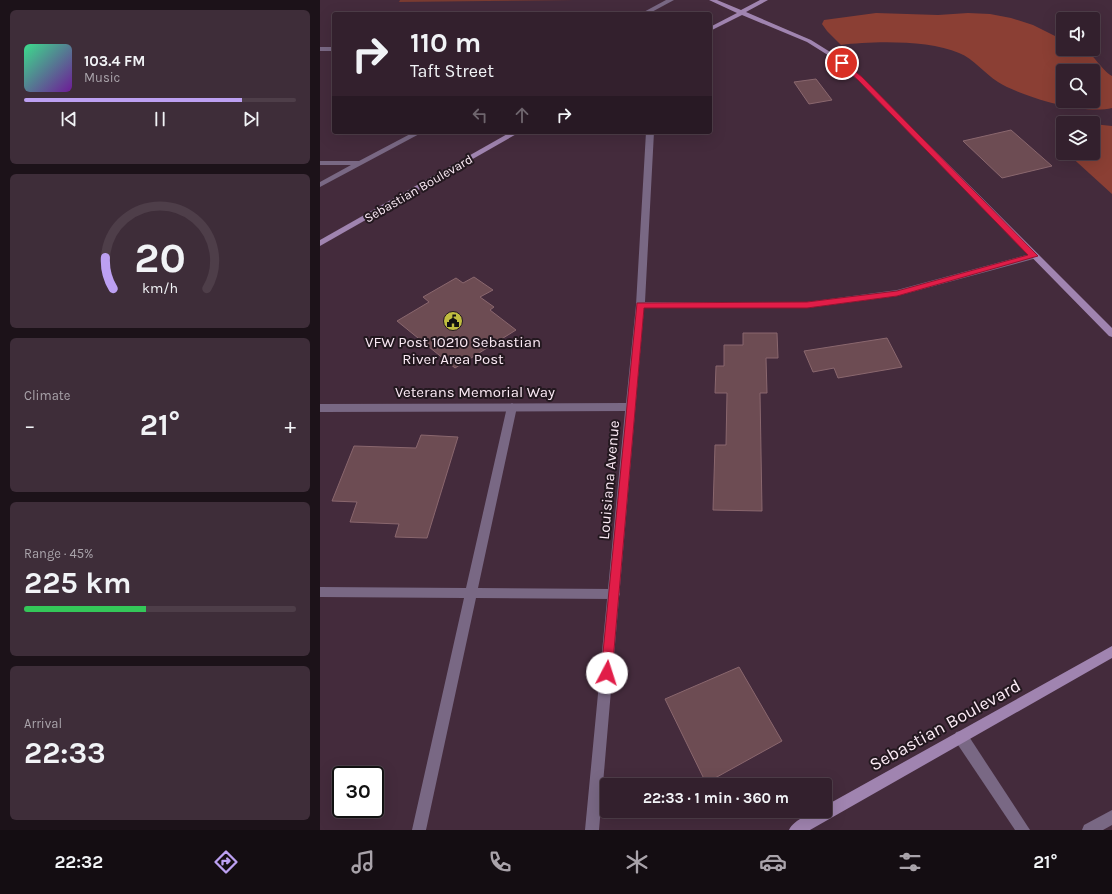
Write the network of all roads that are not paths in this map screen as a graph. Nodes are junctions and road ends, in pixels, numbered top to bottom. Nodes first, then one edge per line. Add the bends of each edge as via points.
1 (671, 0) edge
2 (712, 0) edge
3 (765, 0) edge
4 (647, 12) edge
5 (742, 13) junction
6 (712, 28) edge
7 (332, 48) edge
8 (320, 49) edge
9 (415, 134) edge
10 (512, 134) edge
11 (650, 134) edge
12 (320, 164) edge
13 (361, 164) junction
14 (320, 185) edge
15 (320, 243) edge
16 (1034, 256) junction
17 (640, 305) junction
18 (1112, 334) edge
19 (512, 407) junction
20 (631, 407) junction
21 (320, 408) edge
22 (320, 592) edge
23 (471, 593) junction
24 (614, 594) junction
25 (1112, 652) edge
26 (961, 737) junction
27 (1112, 817) edge
28 (419, 830) edge
29 (592, 830) edge
30 (796, 830) edge
31 (1023, 830) edge
32 (1089, 830) edge

1 - 4 street
2 - 5 street
3 - 5 street
5 - 6 street
5 - 16 street via 809,41 860,78
7 - 8 street
9 - 13 street
10 - 15 street, Sebastian Boulevard
11 - 17 street, Louisiana Avenue
12 - 13 street
13 - 14 street
16 - 17 street via 897,293 814,304
16 - 18 street
17 - 20 street, Louisiana Avenue
19 - 20 street, Veterans Memorial Way
19 - 21 street, Veterans Memorial Way
19 - 23 street
20 - 24 street, Louisiana Avenue
22 - 23 street
23 - 24 street
23 - 28 street
24 - 29 street, Louisiana Avenue
25 - 26 street, Sebastian Boulevard
26 - 30 street, Sebastian Boulevard
26 - 31 street
27 - 32 street

